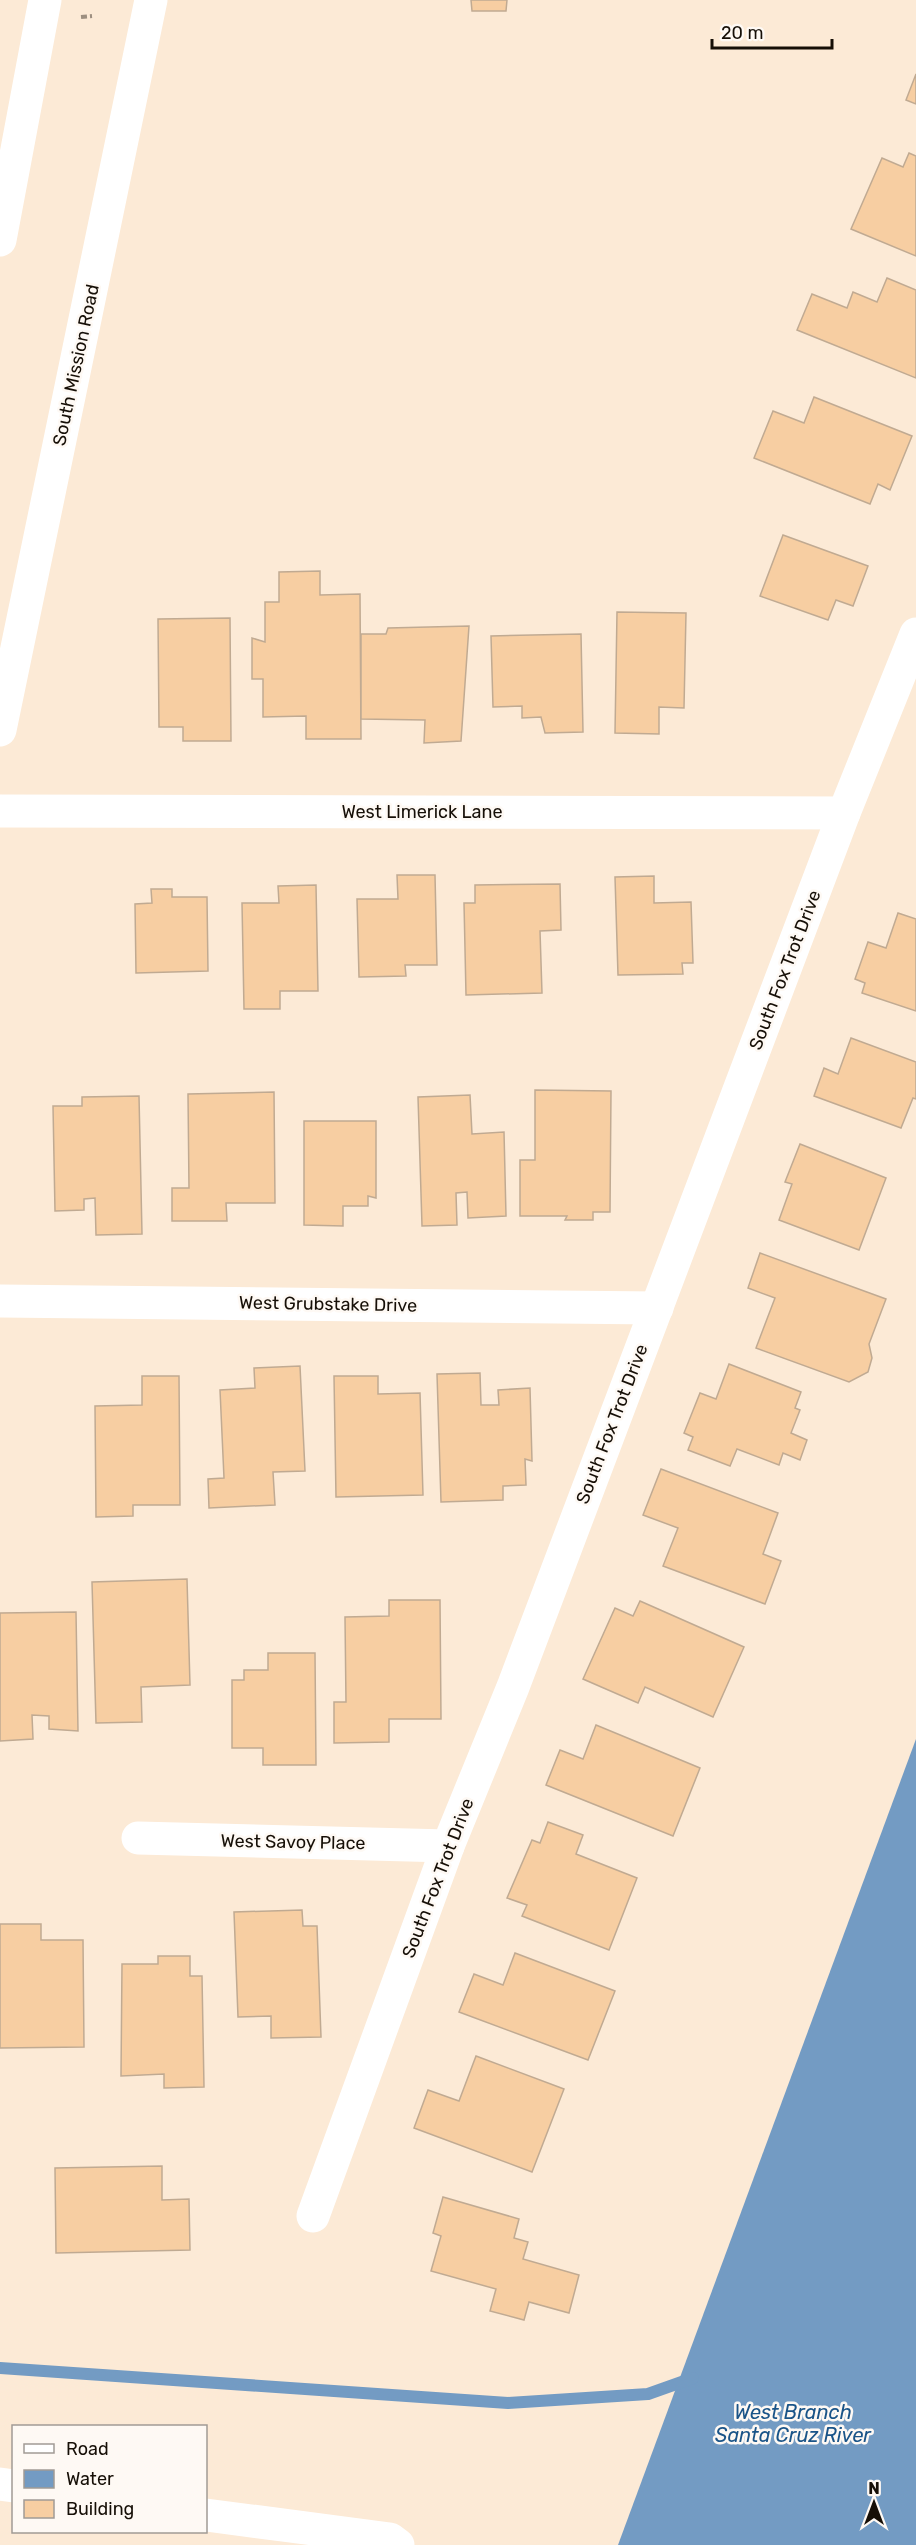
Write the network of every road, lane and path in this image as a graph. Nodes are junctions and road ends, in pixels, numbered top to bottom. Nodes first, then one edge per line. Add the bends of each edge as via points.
1 (45, 0) edge
2 (151, 0) edge
3 (92, 16) dead end
4 (75, 17) dead end
5 (0, 240) edge
6 (916, 634) edge
7 (0, 730) edge
8 (0, 811) edge
9 (844, 813) junction
10 (0, 1301) edge
11 (657, 1308) junction
12 (138, 1838) dead end
13 (448, 1846) junction
14 (313, 2216) dead end
15 (207, 2515) edge
16 (398, 2545) edge

1 - 5 street
2 - 7 street, South Mission Road
3 - 4 path
6 - 9 street, South Fox Trot Drive
8 - 9 street, West Limerick Lane
9 - 11 street, South Fox Trot Drive
10 - 11 street, West Grubstake Drive
11 - 13 street, South Fox Trot Drive via 513,1687
12 - 13 street, West Savoy Place
13 - 14 street, South Fox Trot Drive
15 - 16 street via 390,2539

